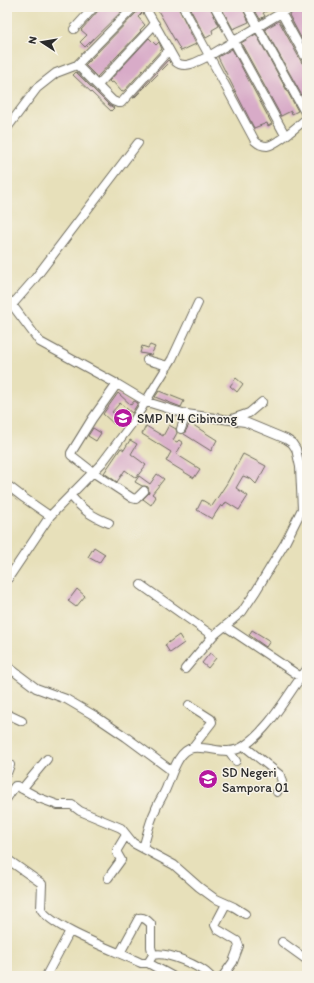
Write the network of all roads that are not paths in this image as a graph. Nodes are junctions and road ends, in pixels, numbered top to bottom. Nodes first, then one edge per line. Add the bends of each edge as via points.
1 (94, 7) edge
2 (134, 7) edge
3 (145, 7) edge
4 (183, 7) edge
5 (215, 7) edge
6 (247, 7) edge
7 (291, 7) edge
8 (280, 10) edge
9 (155, 24) junction
10 (258, 28) junction
11 (74, 29) dead end
12 (233, 42) junction
13 (169, 50) junction
14 (209, 56) junction
15 (307, 60) edge
16 (76, 65) junction
17 (98, 85) junction
18 (307, 117) edge
19 (7, 128) edge
20 (285, 135) junction
21 (138, 143) dead end
22 (10, 302) edge
23 (198, 303) dead end
24 (147, 360) dead end
25 (168, 366) junction
26 (117, 384) junction
27 (147, 402) junction
28 (262, 402) dead end
29 (186, 414) junction
30 (231, 419) junction
31 (181, 429) dead end
32 (94, 473) junction
33 (7, 485) edge
34 (144, 491) dead end
35 (71, 496) junction
36 (304, 510) edge
37 (50, 516) junction
38 (109, 523) dead end
39 (7, 580) edge
40 (141, 586) dead end
41 (225, 626) junction
42 (213, 636) junction
43 (7, 666) edge
44 (185, 669) dead end
45 (307, 669) edge
46 (301, 677) junction
47 (188, 706) dead end
48 (7, 714) edge
49 (22, 721) dead end
50 (244, 746) junction
51 (192, 748) junction
52 (229, 751) junction
53 (47, 759) dead end
54 (236, 761) dead end
55 (172, 771) junction
56 (22, 789) junction
57 (278, 792) dead end
58 (8, 795) edge
59 (126, 835) junction
60 (143, 848) junction
61 (7, 859) edge
62 (108, 878) dead end
63 (226, 904) junction
64 (246, 914) dead end
65 (70, 931) junction
66 (282, 942) dead end
67 (120, 953) junction
68 (153, 955) junction
69 (307, 960) edge
70 (148, 963) junction
71 (7, 974) edge
72 (10, 976) edge
73 (46, 976) edge
74 (172, 976) edge
75 (210, 976) edge
76 (223, 976) edge

1 - 11 street
2 - 16 street
3 - 9 street
4 - 14 street
5 - 12 street
6 - 10 street
7 - 8 street
8 - 10 street
8 - 15 street
9 - 13 street
9 - 17 street
10 - 12 street
10 - 18 street
12 - 14 street
12 - 20 street
13 - 14 street via 176,62 183,66
13 - 17 street via 121,103 113,100
14 - 20 street via 255,141 267,146
16 - 17 street
16 - 19 street via 56,73 37,88
18 - 20 street
21 - 22 street via 33,281
22 - 26 street via 40,342
23 - 25 street
24 - 25 street
25 - 27 street
26 - 27 street
26 - 32 street via 71,451 72,455
27 - 29 street
27 - 32 street
28 - 30 street via 249,413
29 - 30 street
29 - 31 street
30 - 36 street via 260,427 292,443 299,457
32 - 34 street via 134,499
32 - 35 street
33 - 37 street
35 - 37 street
35 - 38 street via 91,516
36 - 41 street via 274,564 242,612
37 - 39 street
40 - 42 street
41 - 42 street
41 - 46 street
42 - 44 street
43 - 55 street via 36,688 66,699 95,716
45 - 46 street
46 - 50 street via 260,732
47 - 51 street via 212,720
48 - 49 street
50 - 52 street
50 - 57 street via 280,775 282,782
51 - 52 street
51 - 55 street via 184,752
52 - 54 street
53 - 56 street
55 - 60 street via 155,809
56 - 58 street via 15,786
56 - 59 street via 58,805 72,805 80,811 121,828
59 - 60 street
59 - 62 street via 117,850 120,860
60 - 63 street via 174,864 199,887
61 - 65 street via 41,882 42,912
63 - 64 street
63 - 76 street via 215,925 217,929 237,941 239,946 233,962
65 - 67 street
65 - 73 street
66 - 69 street
67 - 68 street via 138,918 141,918 151,924 150,947
67 - 70 street via 141,963
68 - 70 street
68 - 75 street via 177,958 200,968
70 - 74 street
71 - 72 street

